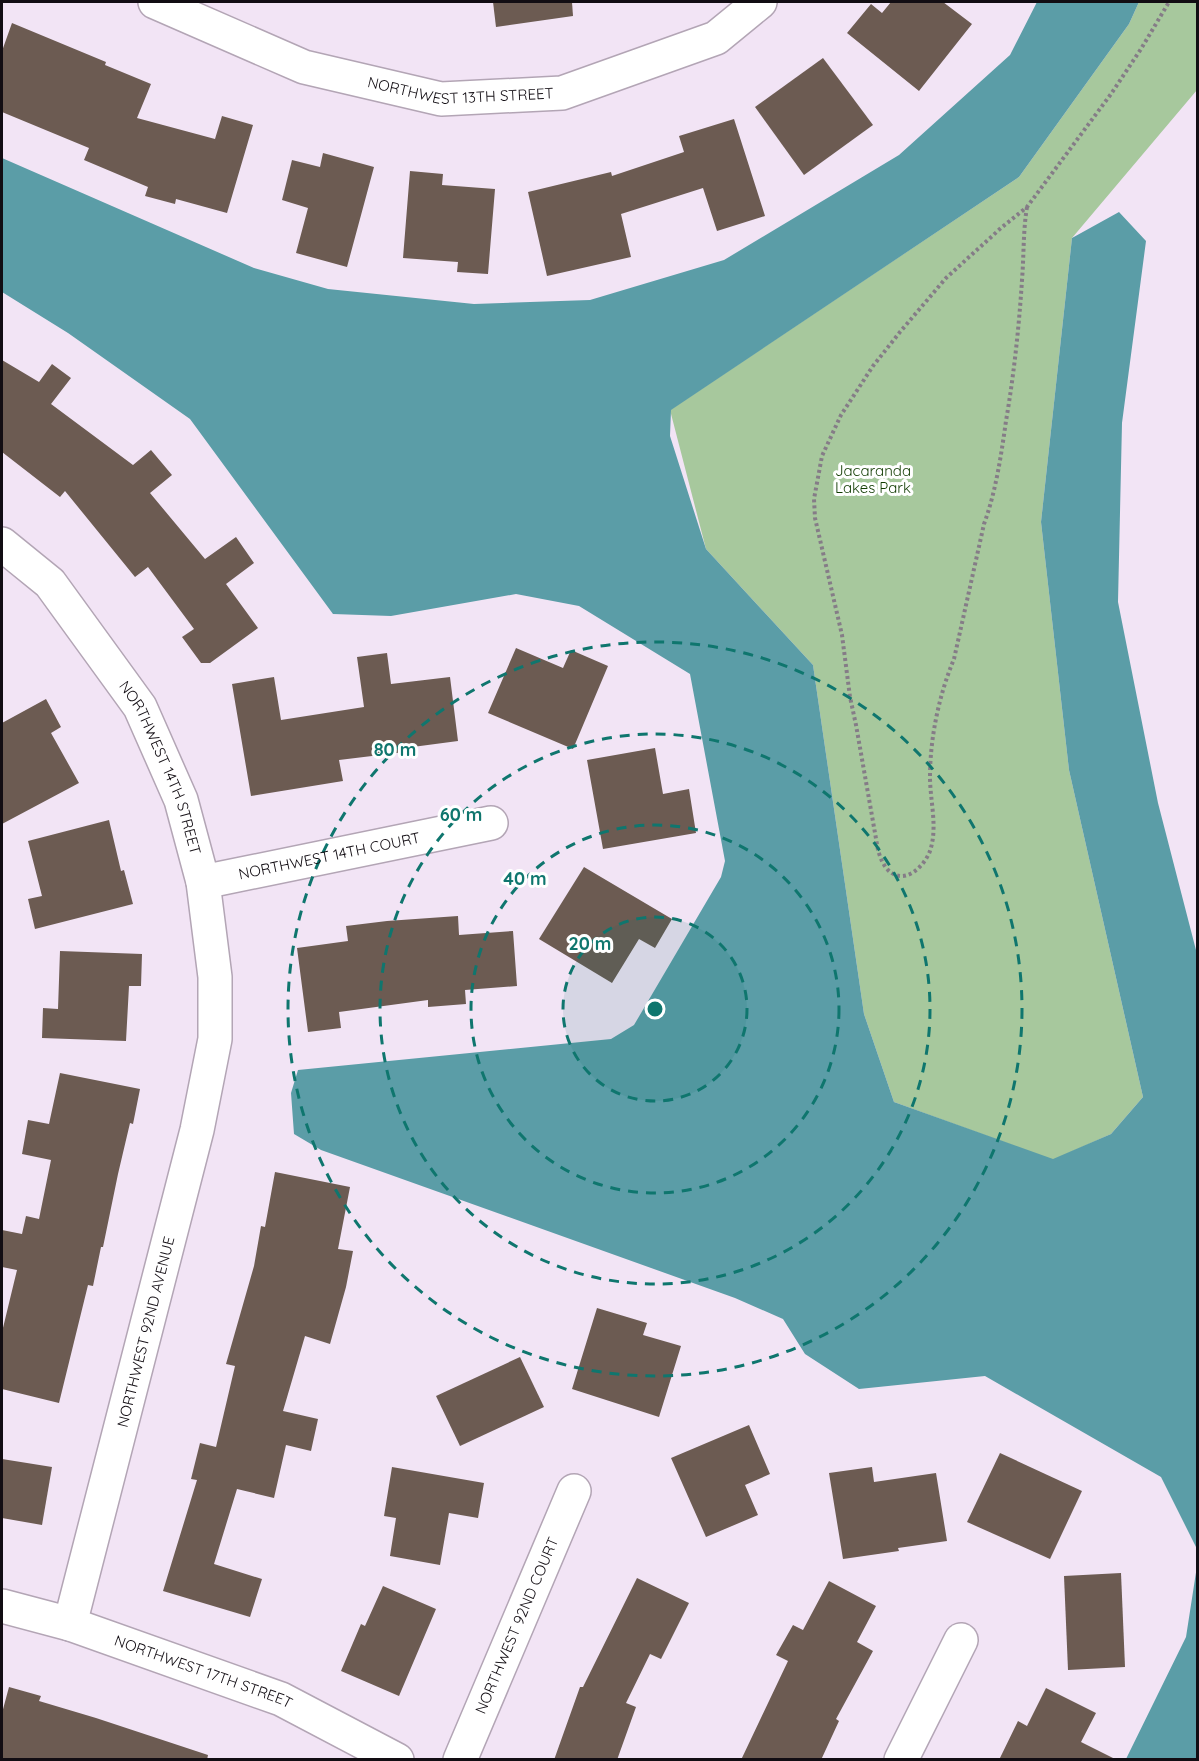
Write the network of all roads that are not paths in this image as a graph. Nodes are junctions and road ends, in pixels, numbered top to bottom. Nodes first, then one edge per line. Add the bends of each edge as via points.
1 (155, 2) edge
2 (760, 2) edge
3 (2, 544) edge
4 (491, 823) dead end
5 (203, 882) junction
6 (215, 1039) joint
7 (574, 1491) dead end
8 (2, 1606) edge
9 (70, 1624) junction
10 (961, 1640) dead end
11 (397, 1760) edge
12 (460, 1760) edge
13 (901, 1760) edge

1 - 2 street, NORTHWEST 13TH STREET via 304,67 441,99 562,93 716,38
3 - 5 street, NORTHWEST 14TH STREET via 50,583 140,707 181,800
4 - 5 street, NORTHWEST 14TH COURT
5 - 6 street, NORTHWEST 14TH STREET via 215,977
6 - 9 street, NORTHWEST 92ND AVENUE via 197,1130
7 - 12 street, NORTHWEST 92ND COURT
8 - 9 street, NORTHWEST 17TH STREET
9 - 11 street, NORTHWEST 17TH STREET via 281,1699
10 - 13 street

